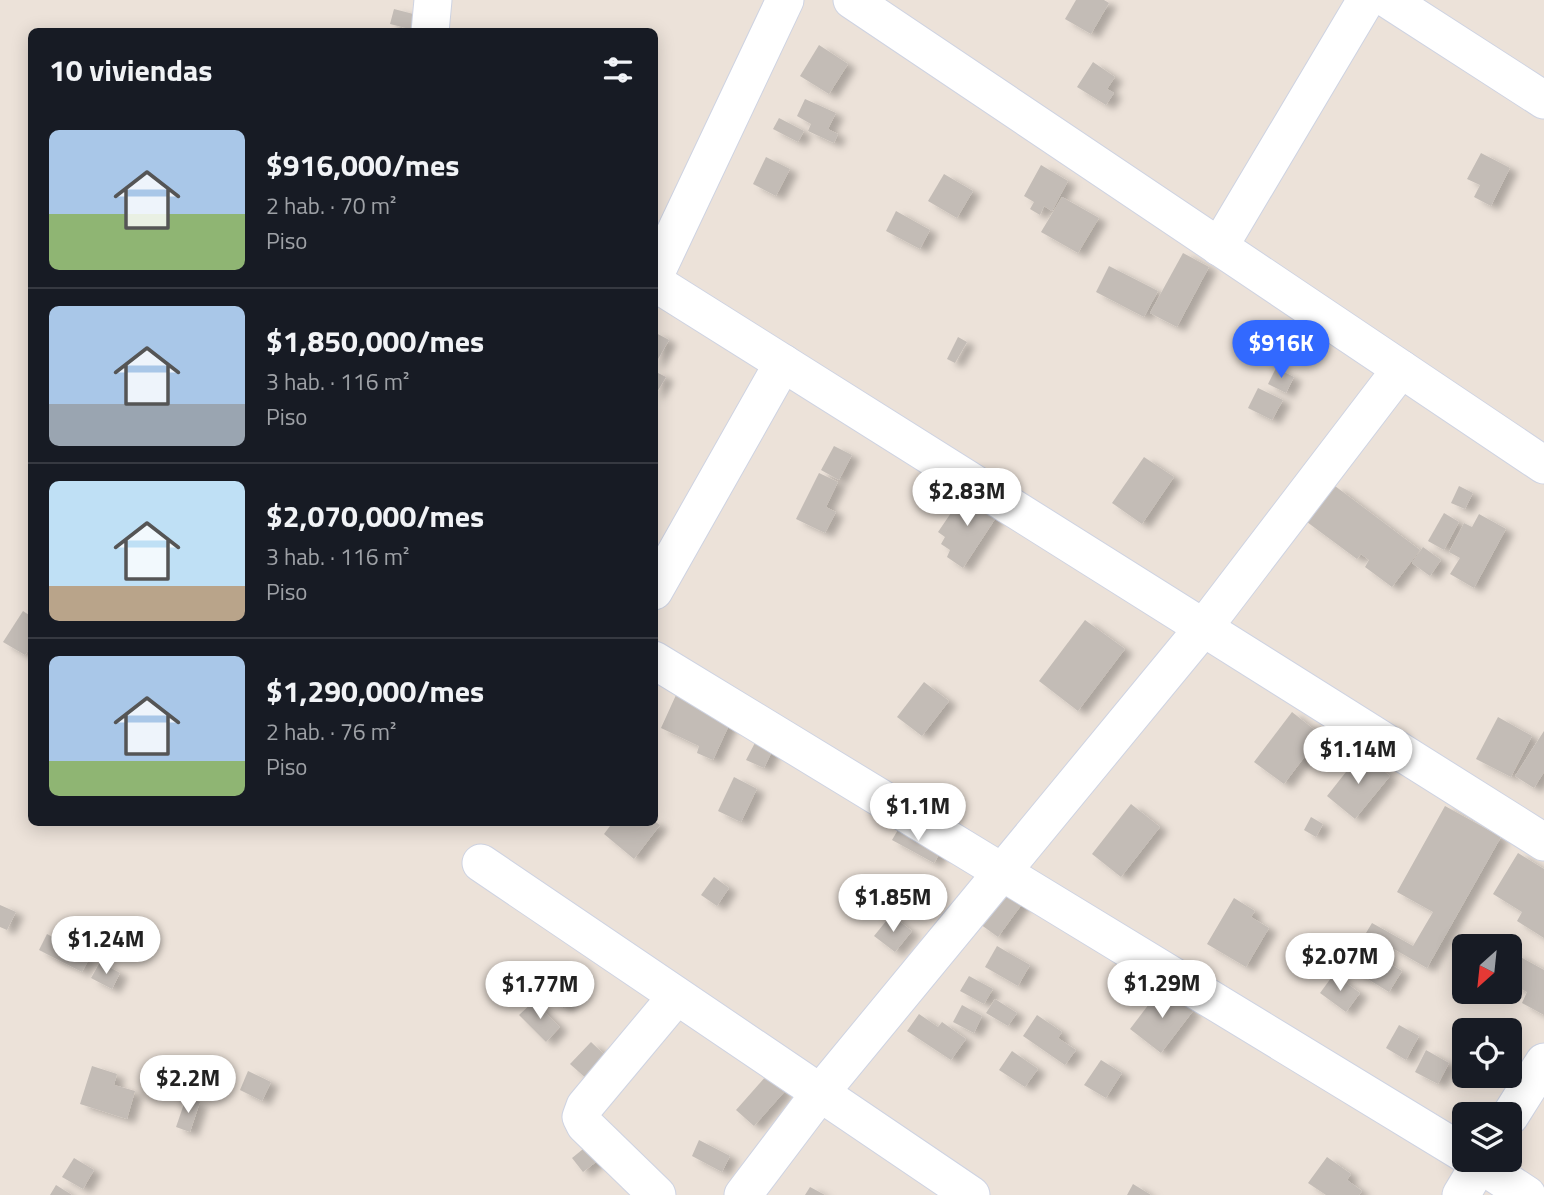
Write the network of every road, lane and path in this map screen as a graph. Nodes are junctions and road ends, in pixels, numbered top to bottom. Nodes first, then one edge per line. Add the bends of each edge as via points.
1 (433, 0) edge
2 (785, 0) edge
3 (852, 0) edge
4 (1366, 0) edge
5 (1389, 0) edge
6 (430, 28) edge
7 (1544, 100) edge
8 (1219, 247) junction
9 (658, 270) edge
10 (658, 282) edge
11 (783, 363) junction
12 (1401, 369) junction
13 (1544, 465) edge
14 (658, 583) edge
15 (1204, 627) junction
16 (658, 662) edge
17 (1544, 842) edge
18 (481, 863) dead end
19 (1005, 872) junction
20 (676, 997) junction
21 (1544, 1062) edge
22 (820, 1093) junction
23 (1519, 1102) edge
24 (1452, 1146) edge
25 (1470, 1172) edge
26 (1493, 1172) edge
27 (657, 1195) edge
28 (744, 1195) edge
29 (971, 1195) edge
30 (1461, 1195) edge
31 (1527, 1195) edge

1 - 6 street
2 - 9 street
3 - 8 street
4 - 8 street
5 - 7 street
8 - 12 street
10 - 11 street
11 - 14 street
11 - 15 street
12 - 13 street
12 - 15 street
15 - 17 street
15 - 19 street
16 - 19 street
18 - 20 street
19 - 22 street
19 - 24 street
20 - 22 street
20 - 27 street via 581,1116
21 - 23 street
22 - 28 street
22 - 29 street
25 - 30 street
26 - 31 street

